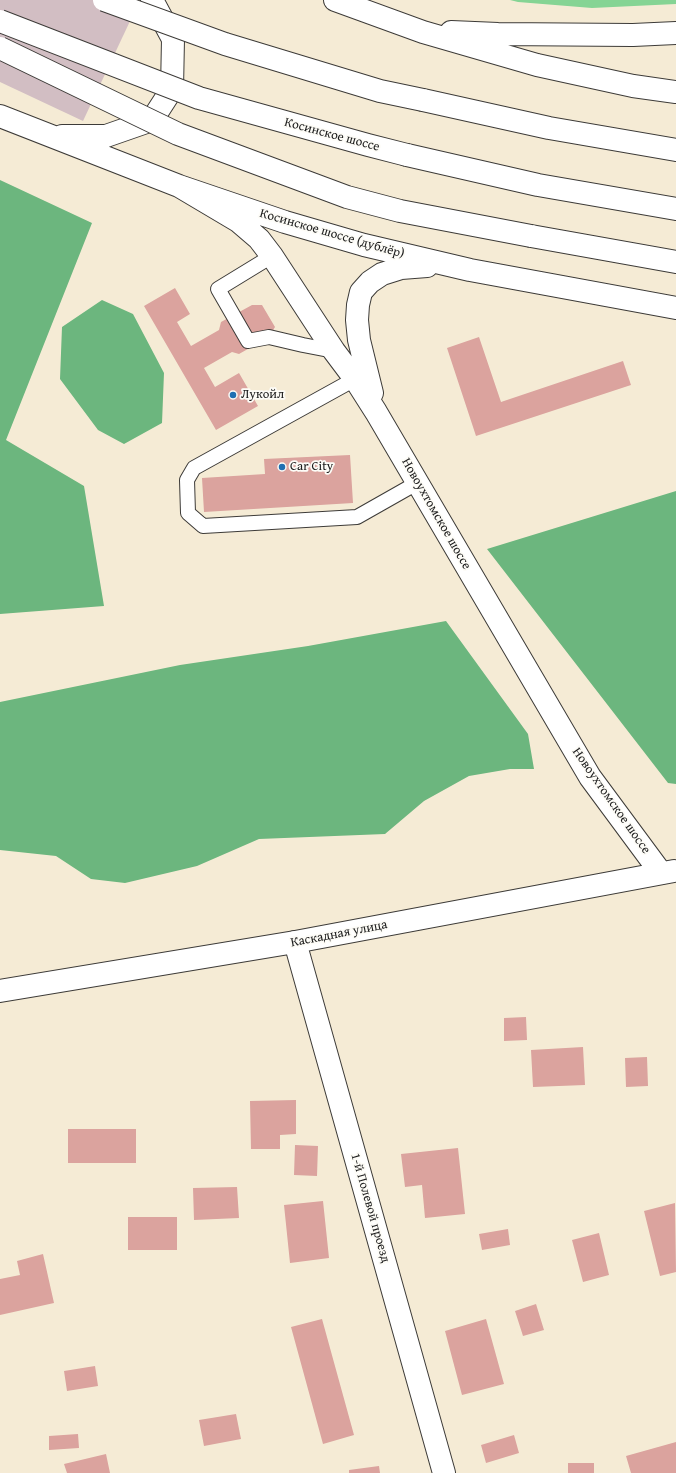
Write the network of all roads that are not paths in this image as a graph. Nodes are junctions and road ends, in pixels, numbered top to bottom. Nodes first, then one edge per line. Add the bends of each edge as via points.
1 (104, 0) edge
2 (152, 0) edge
3 (335, 0) edge
4 (0, 21) edge
5 (417, 30) junction
6 (676, 33) edge
7 (0, 48) edge
8 (676, 92) edge
9 (0, 116) edge
10 (51, 137) junction
11 (676, 150) edge
12 (179, 186) junction
13 (676, 209) edge
14 (272, 256) junction
15 (676, 262) edge
16 (470, 270) junction
17 (676, 308) edge
18 (334, 351) junction
19 (355, 379) junction
20 (376, 412) junction
21 (417, 483) junction
22 (668, 872) edge
23 (295, 942) junction
24 (0, 991) edge
25 (444, 1473) edge

1 - 11 main road, bridge via 225,44 380,91 549,128
2 - 10 main road via 173,39 173,54 172,89 152,120 106,136
3 - 5 main road
4 - 13 main road, Косинское шоссе, bridge via 199,98 368,145 538,185
5 - 6 main road via 498,34
5 - 8 main road via 537,65 633,86
7 - 15 main road, bridge via 178,134 347,197 400,211
9 - 10 main road, Косинское шоссе (дублёр)
10 - 12 main road, Косинское шоссе (дублёр)
12 - 14 main road, Новоухтомское шоссе via 238,221 259,239
12 - 16 main road, Косинское шоссе (дублёр) via 285,222 364,245
14 - 18 main road, Новоухтомское шоссе
14 - 18 lane via 218,289 248,341 269,337
16 - 17 main road, Косинское шоссе (дублёр)
16 - 20 main road via 420,266 401,268 382,274 361,292 357,320 359,340
18 - 19 main road, Новоухтомское шоссе
19 - 20 main road, Новоухтомское шоссе
19 - 21 lane via 194,468 187,480 188,513 203,526 357,517
20 - 21 main road, Новоухтомское шоссе
21 - 22 main road, Новоухтомское шоссе via 590,777
22 - 23 main road, Каскадная улица
23 - 24 main road, Каскадная улица
23 - 25 main road, 1-й Полевой проезд

